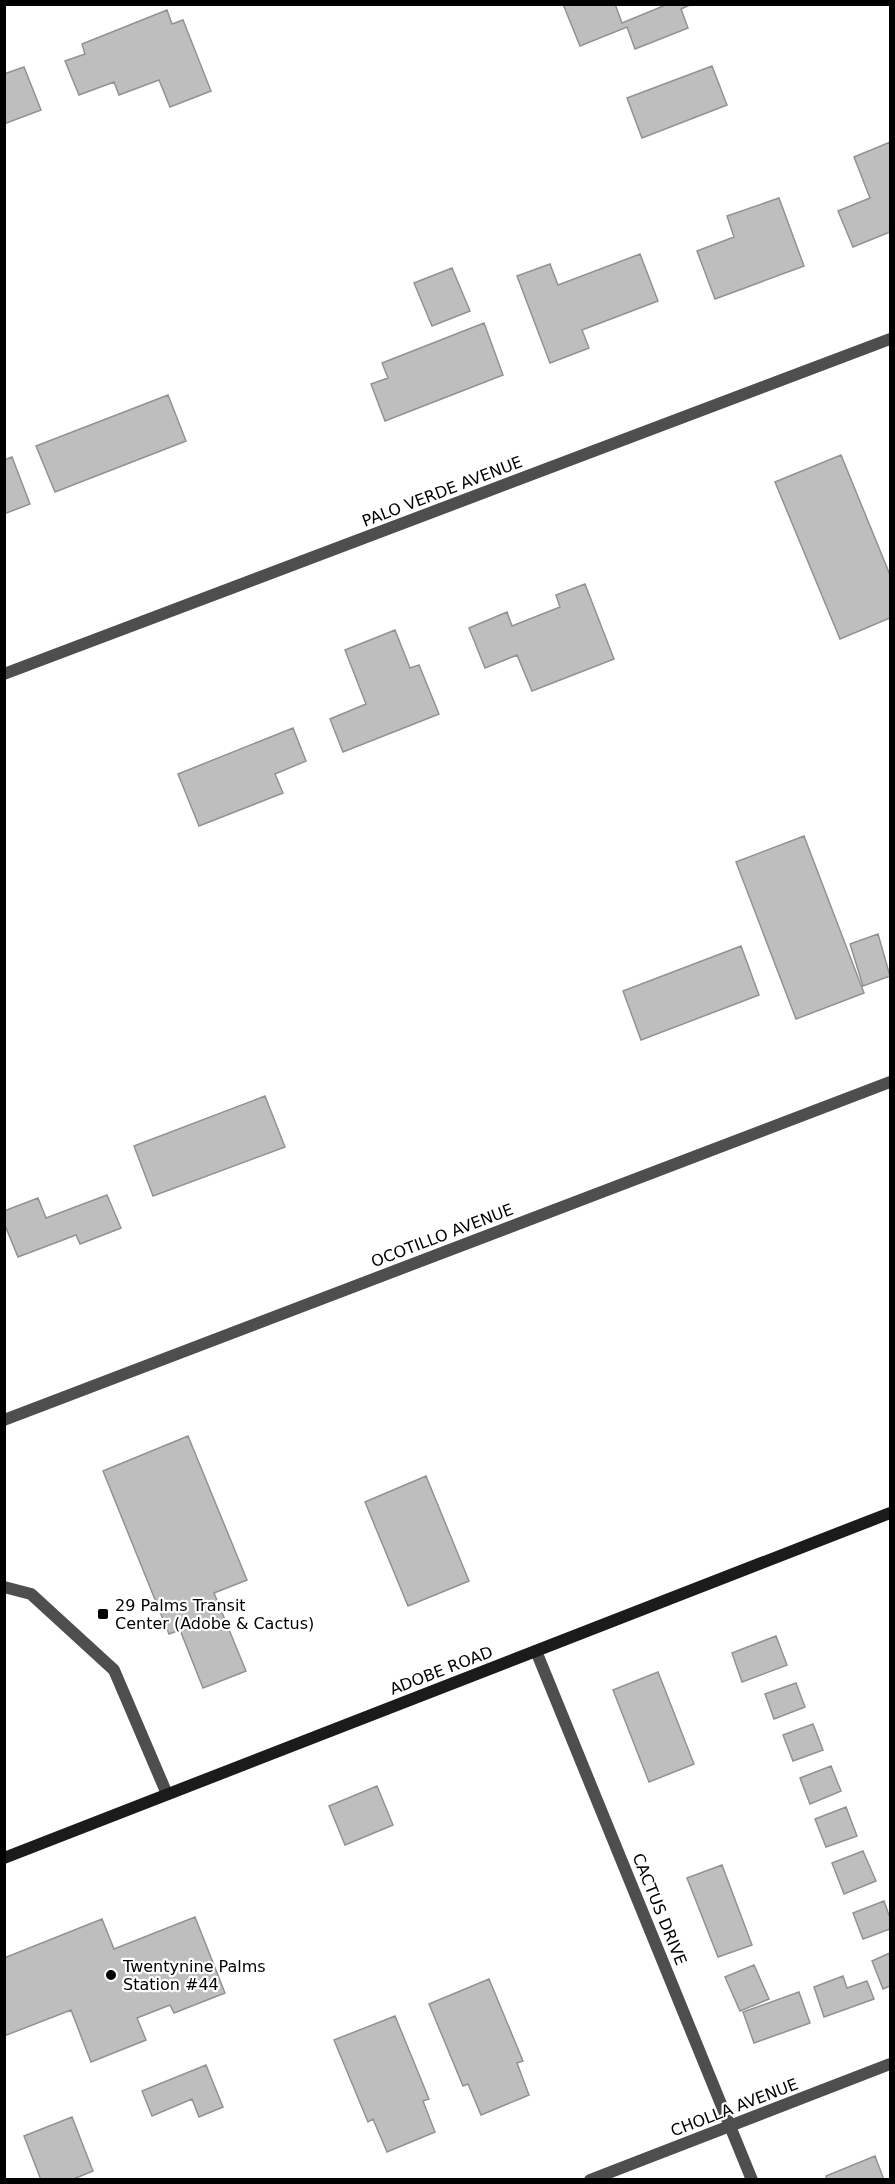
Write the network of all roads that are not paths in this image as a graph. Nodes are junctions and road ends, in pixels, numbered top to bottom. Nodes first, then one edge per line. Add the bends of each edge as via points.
1 (891, 339) edge
2 (4, 674) edge
3 (891, 1082) edge
4 (4, 1420) edge
5 (891, 1513) edge
6 (4, 1587) edge
7 (536, 1651) junction
8 (166, 1794) junction
9 (4, 1858) edge
10 (891, 2064) edge
11 (732, 2127) junction
12 (590, 2180) edge
13 (752, 2180) edge

1 - 2 street, PALO VERDE AVENUE
3 - 4 street, OCOTILLO AVENUE
5 - 7 street, ADOBE ROAD
6 - 8 street via 31,1594 114,1670
7 - 8 street, ADOBE ROAD
7 - 11 street, CACTUS DRIVE
8 - 9 street, ADOBE ROAD
10 - 11 street, CHOLLA AVENUE
11 - 12 street, CHOLLA AVENUE
11 - 13 street, CACTUS DRIVE

